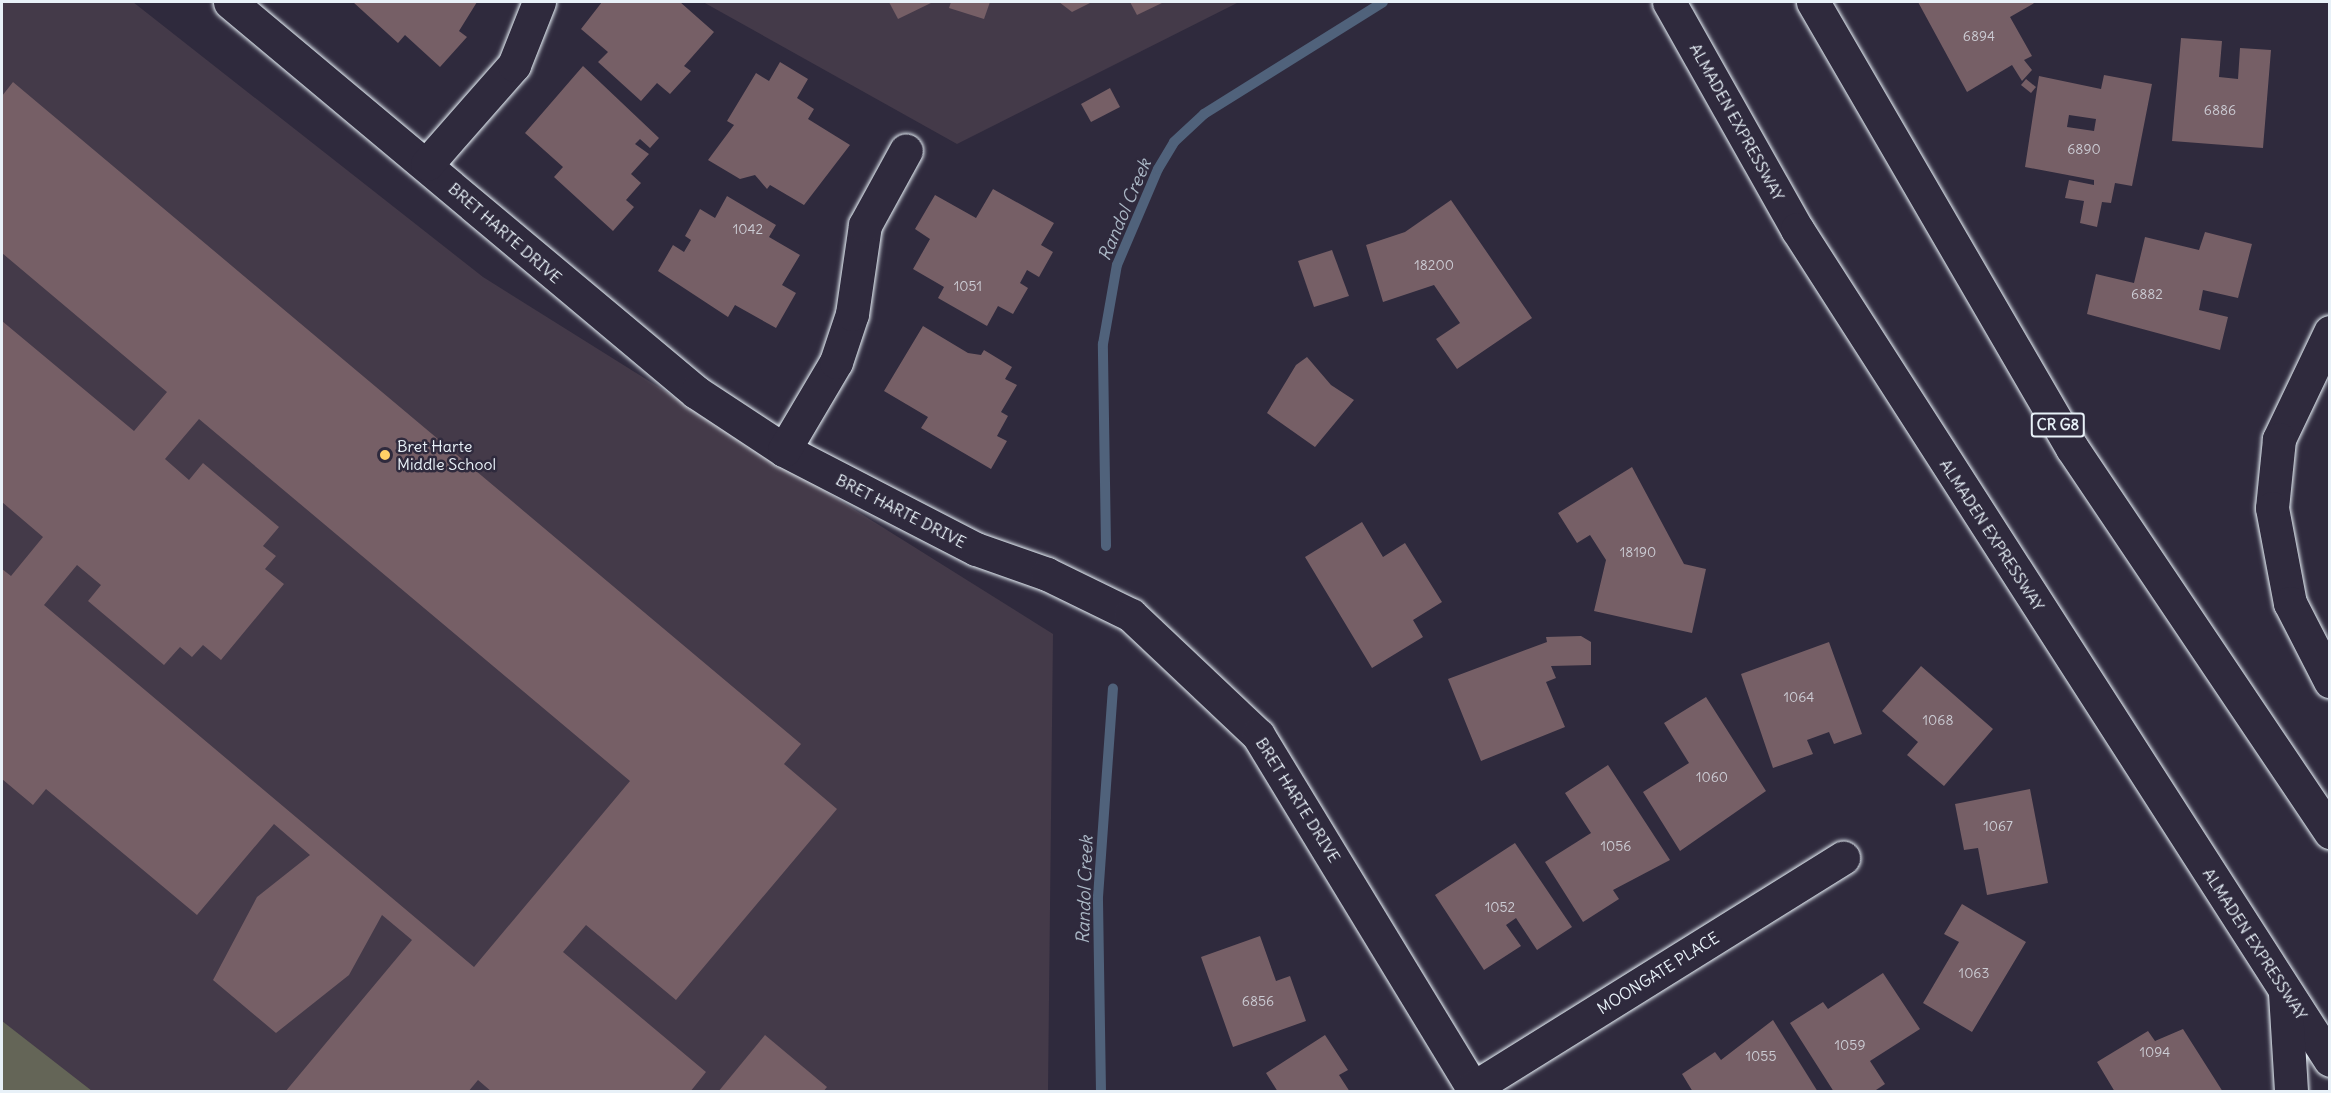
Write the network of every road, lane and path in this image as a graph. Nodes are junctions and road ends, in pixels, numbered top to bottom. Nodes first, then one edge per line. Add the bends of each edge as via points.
1 (230, 2) edge
2 (539, 2) edge
3 (1669, 2) edge
4 (1813, 2) edge
5 (906, 150) dead end
6 (427, 164) junction
7 (2330, 332) edge
8 (784, 450) junction
9 (2330, 681) edge
10 (2330, 832) edge
11 (1843, 858) dead end
12 (2285, 991) junction
13 (2330, 1060) edge
14 (1474, 1090) edge
15 (2290, 1092) edge

1 - 6 street, BRET HARTE DRIVE
2 - 6 street via 514,65
3 - 12 street, ALMADEN EXPRESSWAY via 1797,229
4 - 10 street, CR G8 via 2072,448
5 - 8 street via 865,225 852,314 836,362
6 - 8 street, BRET HARTE DRIVE via 474,210 696,392
7 - 9 street via 2279,439 2272,508 2290,603
8 - 14 street, BRET HARTE DRIVE via 976,549 1047,574 1131,615 1258,735
11 - 14 street, MOONGATE PLACE
12 - 13 street, ALMADEN EXPRESSWAY
12 - 15 street

